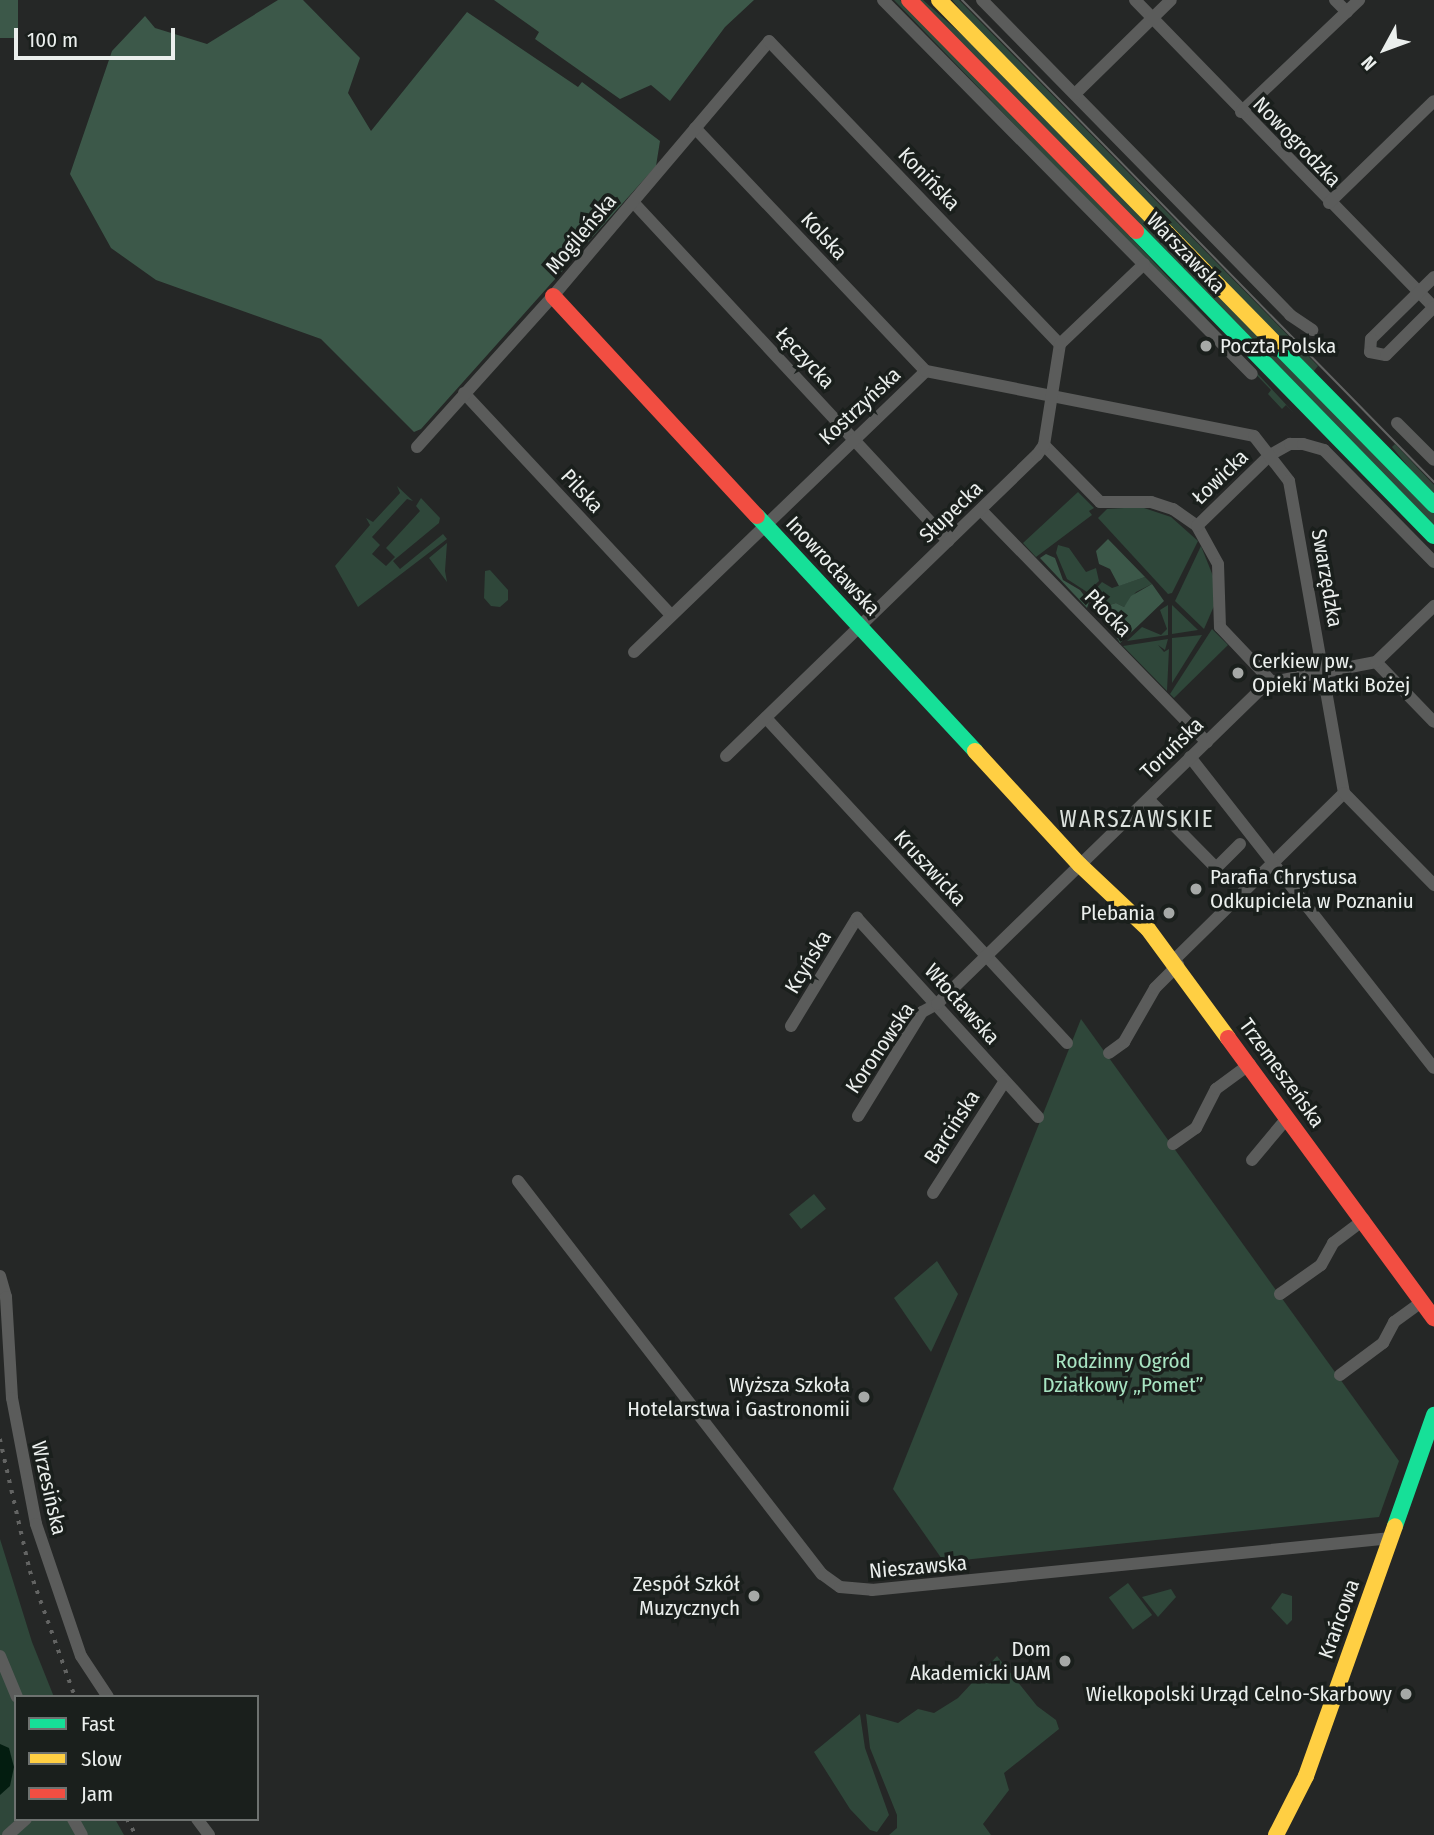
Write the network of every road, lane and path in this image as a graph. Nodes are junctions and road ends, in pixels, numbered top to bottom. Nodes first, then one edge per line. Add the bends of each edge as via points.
1 (883, 0) edge
2 (909, 0) edge
3 (939, 0) edge
4 (982, 0) edge
5 (1135, 0) edge
6 (1171, 0) edge
7 (1335, 0) edge
8 (1359, 0) edge
9 (1346, 12) junction
10 (1153, 19) junction
11 (769, 41) joint
12 (1075, 94) junction
13 (1434, 102) edge
14 (1241, 112) junction
15 (695, 128) junction
16 (633, 202) junction
17 (1329, 203) junction
18 (1144, 264) junction
19 (1434, 277) edge
20 (1419, 291) junction
21 (553, 296) junction
22 (1434, 307) edge
23 (1312, 330) dead end
24 (1060, 344) junction
25 (926, 372) junction
26 (1252, 374) dead end
27 (464, 393) junction
28 (1052, 398) junction
29 (1397, 423) dead end
30 (1254, 436) joint
31 (852, 438) junction
32 (1044, 446) junction
33 (417, 447) dead end
34 (1270, 455) junction
35 (1434, 460) edge
36 (1434, 505) edge
37 (981, 510) junction
38 (765, 524) junction
39 (1197, 526) junction
40 (1434, 536) edge
41 (948, 541) junction
42 (1434, 562) edge
43 (1434, 606) edge
44 (671, 615) junction
45 (860, 626) junction
46 (634, 652) dead end
47 (1376, 662) junction
48 (1324, 673) junction
49 (1271, 681) junction
50 (766, 718) junction
51 (1434, 722) edge
52 (1207, 742) junction
53 (726, 756) dead end
54 (1190, 757) junction
55 (1344, 793) junction
56 (1152, 803) dead end
57 (1240, 844) dead end
58 (1274, 862) junction
59 (1080, 865) junction
60 (1434, 885) edge
61 (857, 918) joint
62 (985, 956) junction
63 (1176, 963) junction
64 (937, 1004) junction
65 (791, 1026) dead end
66 (1067, 1043) dead end
67 (1109, 1053) dead end
68 (1250, 1064) junction
69 (1434, 1068) edge
70 (1004, 1081) junction
71 (858, 1115) dead end
72 (1038, 1117) dead end
73 (1288, 1118) junction
74 (1173, 1144) dead end
75 (1252, 1160) dead end
76 (519, 1181) dead end
77 (933, 1193) dead end
78 (1364, 1220) junction
79 (0, 1276) edge
80 (1280, 1294) dead end
81 (1422, 1302) junction
82 (1434, 1318) edge
83 (1340, 1375) dead end
84 (1434, 1415) edge
85 (1391, 1538) junction
86 (0, 1656) edge
87 (16, 1695) edge
88 (107, 1695) edge
89 (24, 1821) edge
90 (8, 1835) edge
91 (1276, 1835) edge

1 - 18 street, Warszawska
2 - 40 street, Warszawska
3 - 36 street, Warszawska
4 - 12 street, Warszawska
5 - 10 street, Nowogrodzka
6 - 10 street
7 - 9 street
8 - 9 street
9 - 14 street
10 - 12 street
10 - 14 street, Nowogrodzka
11 - 15 street, Mogileńska
11 - 24 street, Konińska
12 - 23 street, Warszawska via 1290,315
13 - 17 street
14 - 17 street, Nowogrodzka
15 - 16 street, Mogileńska
15 - 25 street, Kolska
16 - 21 street, Mogileńska
16 - 31 street, Łęczycka
17 - 20 street, Nowogrodzka
18 - 24 street
18 - 26 street, Warszawska
19 - 20 street
20 - 22 street, Nowogrodzka
20 - 22 street via 1371,339 1370,352 1386,355
21 - 27 street, Mogileńska
21 - 38 street, Inowrocławska
24 - 28 street
25 - 28 street, Kostrzyńska
25 - 31 street, Kostrzyńska
27 - 33 street, Mogileńska
27 - 44 street, Pilska
28 - 30 street, Kostrzyńska
28 - 32 street
29 - 35 street
30 - 34 street, Swarzędzka
31 - 38 street, Kostrzyńska
31 - 41 street, Łęczycka
32 - 37 street, Słupecka
32 - 39 street via 1100,502 1151,502 1173,509
34 - 39 street, Łowicka
34 - 42 street via 1290,444 1324,450
34 - 48 street, Swarzędzka via 1290,481
37 - 41 street, Słupecka
37 - 52 street, Płocka
38 - 44 street, Kostrzyńska
38 - 45 street, Inowrocławska
39 - 49 street via 1218,564 1220,627
41 - 45 street, Słupecka
43 - 47 street
44 - 46 street, Kostrzyńska
45 - 50 street, Słupecka
45 - 59 street, Inowrocławska
47 - 48 street
47 - 51 street
48 - 49 street
48 - 55 street, Swarzędzka
49 - 52 street, Toruńska
50 - 53 street, Słupecka
50 - 62 street, Kruszwicka
52 - 54 street, Toruńska
54 - 58 street
54 - 59 street, Toruńska
55 - 58 street
55 - 60 street
56 - 57 street via 1216,867
58 - 63 street
58 - 69 street
59 - 62 street, Toruńska
59 - 63 street, Trzemeszeńska via 1149,929
61 - 64 street, Włocławska
61 - 65 street, Kcyńska
62 - 64 street, Toruńska
62 - 66 street, Kruszwicka
63 - 67 street via 1155,988 1124,1042
63 - 68 street, Trzemeszeńska
64 - 70 street, Włocławska
64 - 71 street, Koronowska via 922,1012
68 - 73 street, Trzemeszeńska
68 - 74 street via 1216,1089 1196,1128
70 - 72 street, Włocławska
70 - 77 street, Barcińska
73 - 75 street
73 - 78 street, Trzemeszeńska
76 - 85 street, Nieszawska via 818,1568 840,1587 872,1590
78 - 80 street via 1334,1243 1321,1265
78 - 81 street, Trzemeszeńska
79 - 88 street, Wrzesińska via 6,1297 12,1398 36,1524 81,1656
81 - 82 street, Trzemeszeńska
81 - 83 street via 1394,1321 1383,1343
84 - 85 street, Krańcowa
85 - 91 street, Krańcowa via 1306,1776
86 - 87 street
89 - 90 street

